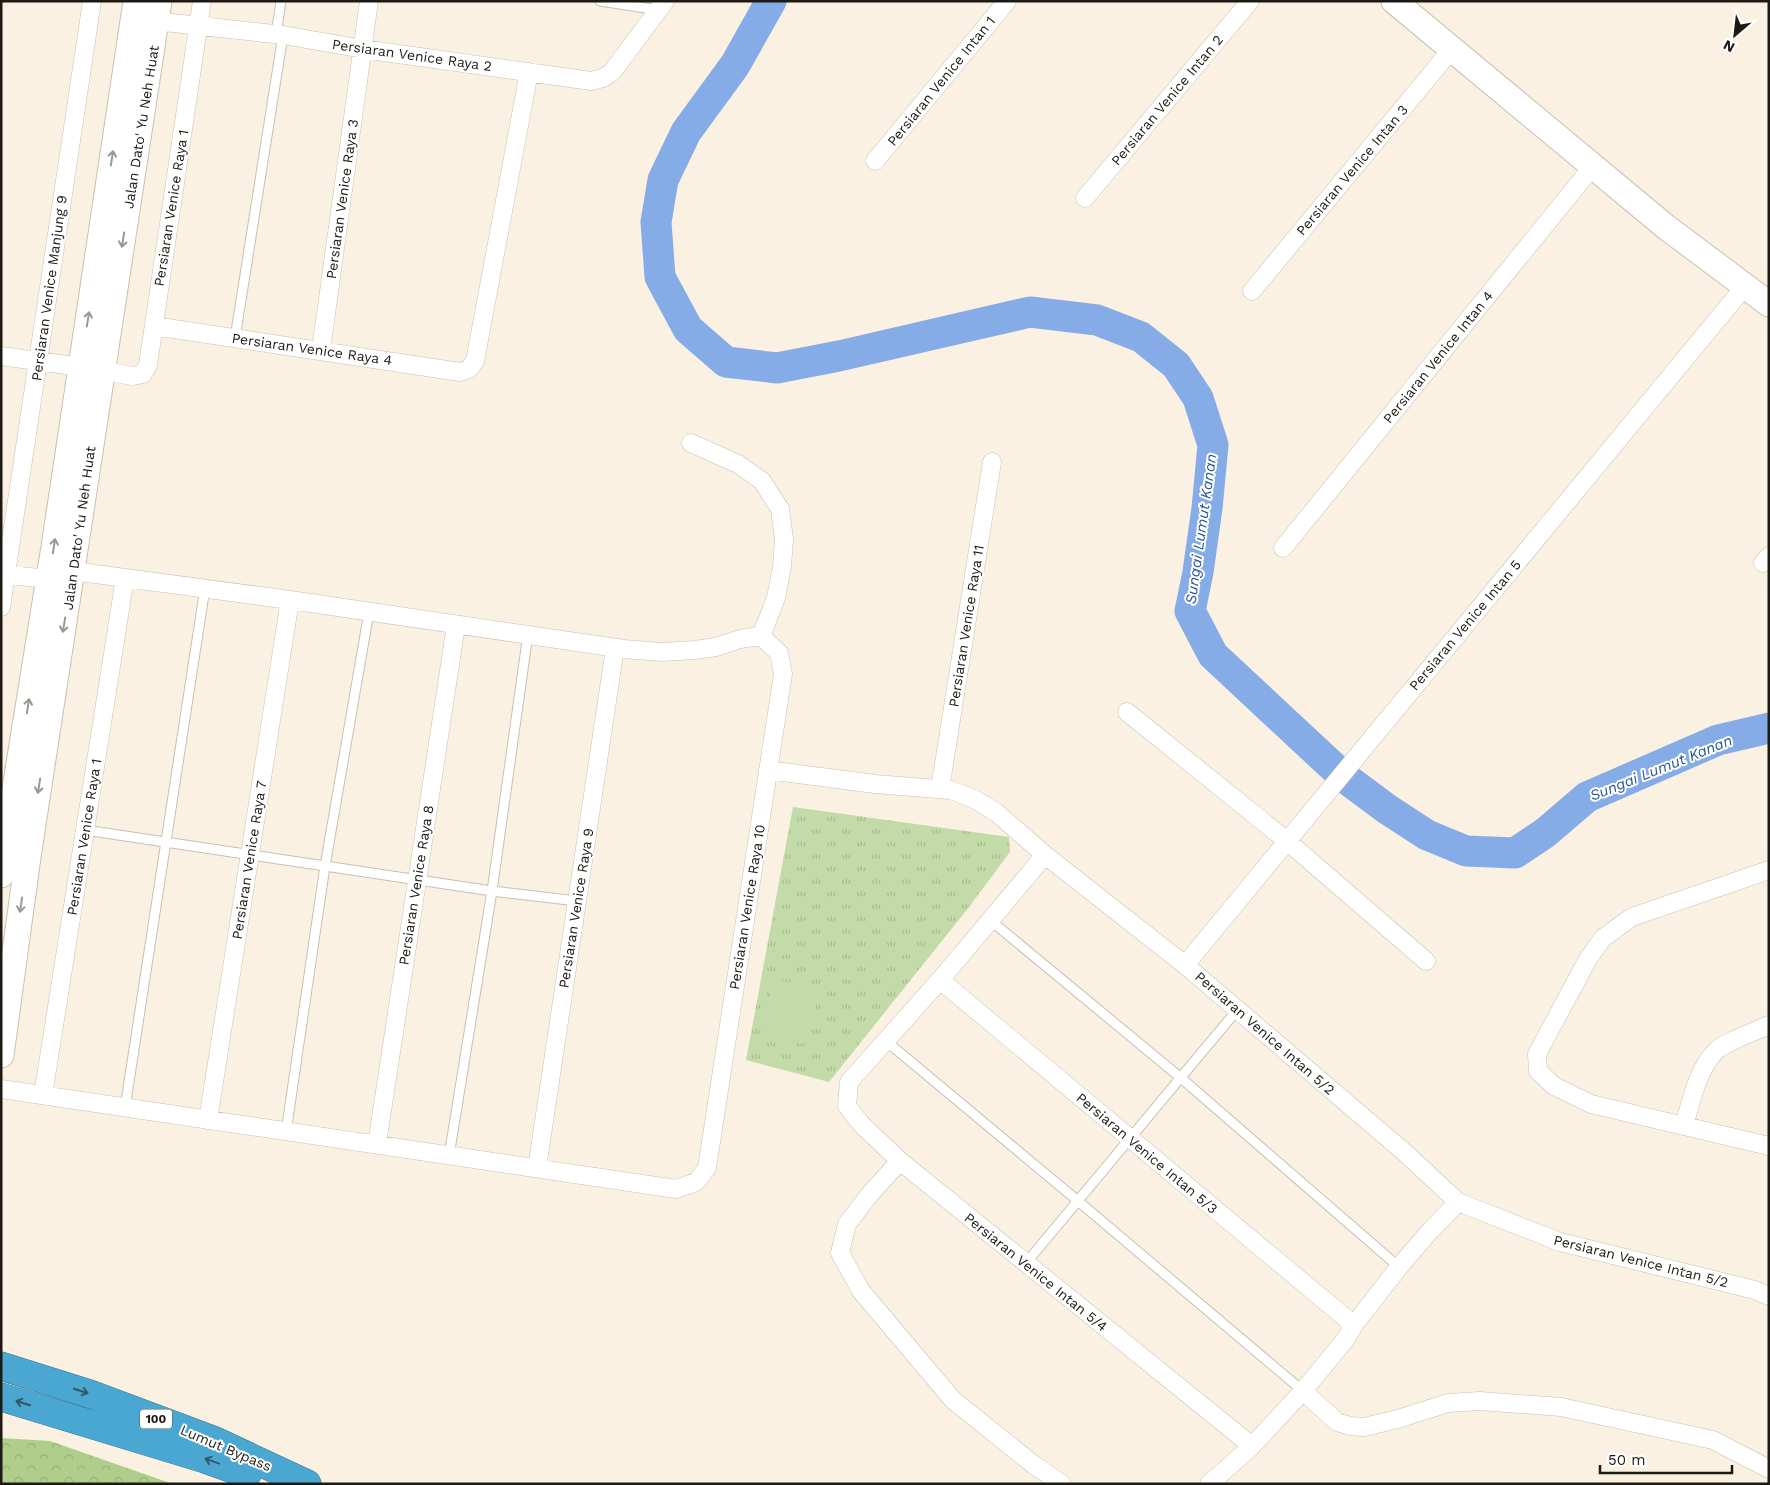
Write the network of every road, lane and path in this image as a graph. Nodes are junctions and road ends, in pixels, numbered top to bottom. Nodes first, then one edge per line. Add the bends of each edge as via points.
1 (92, 1) edge
2 (202, 1) edge
3 (281, 1) edge
4 (370, 1) edge
5 (600, 1) edge
6 (1006, 1) edge
7 (1250, 1) edge
8 (1398, 3) edge
9 (662, 6) edge
10 (146, 11) edge
11 (199, 26) junction
12 (280, 35) junction
13 (363, 49) junction
14 (1452, 50) junction
15 (529, 72) junction
16 (875, 161) dead end
17 (1593, 166) junction
18 (1085, 198) dead end
19 (1745, 286) junction
20 (1252, 291) dead end
21 (1769, 304) edge
22 (154, 326) junction
23 (235, 338) junction
24 (321, 350) junction
25 (1, 356) edge
26 (38, 362) junction
27 (92, 369) junction
28 (691, 443) dead end
29 (992, 462) dead end
30 (1283, 548) dead end
31 (72, 571) junction
32 (4, 574) edge
33 (125, 578) junction
34 (48, 579) junction
35 (206, 588) junction
36 (290, 600) junction
37 (1, 607) edge
38 (369, 612) junction
39 (456, 625) junction
40 (528, 634) junction
41 (761, 636) junction
42 (615, 648) junction
43 (1127, 712) dead end
44 (35, 741) junction
45 (768, 770) junction
46 (940, 789) junction
47 (85, 830) junction
48 (1287, 841) junction
49 (166, 842) junction
50 (250, 854) junction
51 (1045, 855) junction
52 (324, 866) junction
53 (1769, 870) edge
54 (1, 876) edge
55 (417, 879) junction
56 (492, 891) junction
57 (577, 902) junction
58 (990, 920) junction
59 (1426, 961) dead end
60 (1185, 965) junction
61 (940, 980) junction
62 (1238, 1010) junction
63 (1769, 1025) edge
64 (886, 1041) junction
65 (1, 1055) edge
66 (1181, 1078) junction
67 (1, 1089) edge
68 (43, 1096) junction
69 (125, 1108) junction
70 (208, 1120) junction
71 (1684, 1126) junction
72 (286, 1132) junction
73 (1130, 1139) junction
74 (377, 1144) junction
75 (1769, 1146) edge
76 (449, 1156) junction
77 (900, 1161) junction
78 (537, 1168) junction
79 (1078, 1201) junction
80 (1458, 1202) junction
81 (1026, 1263) junction
82 (1399, 1267) junction
83 (1769, 1296) edge
84 (1354, 1325) junction
85 (1, 1354) edge
86 (1, 1366) edge
87 (42, 1379) junction
88 (1303, 1391) junction
89 (1, 1397) edge
90 (1252, 1446) junction
91 (1769, 1469) edge
92 (274, 1484) edge
93 (307, 1484) edge
94 (1062, 1484) edge
95 (1209, 1484) edge

1 - 26 street, Persiaran Venice Manjung 9
2 - 11 street, Persiaran Venice Raya 1
3 - 12 lane
4 - 13 street, Persiaran Venice Raya 3
5 - 9 lane
6 - 16 street, Persiaran Venice Intan 1
7 - 18 street, Persiaran Venice Intan 2
8 - 14 main road
9 - 15 street, Persiaran Venice Raya 2 via 612,72 603,78 591,81
10 - 11 street, Persiaran Venice Raya 2
27 -> 10 main road, Jalan Dato' Yu Neh Huat
10 -> 27 main road, Jalan Dato' Yu Neh Huat via 111,318
11 - 12 street, Persiaran Venice Raya 2
11 - 22 street, Persiaran Venice Raya 1
12 - 13 street, Persiaran Venice Raya 2
12 - 23 lane
13 - 15 street, Persiaran Venice Raya 2
13 - 24 street, Persiaran Venice Raya 3
14 - 17 main road
14 - 20 street, Persiaran Venice Intan 3
15 - 24 street, Persiaran Venice Raya 4 via 475,361 470,369 460,372
17 - 19 main road via 1666,227
17 - 30 street, Persiaran Venice Intan 4
19 - 21 main road
19 - 48 street, Persiaran Venice Intan 5
22 - 23 street, Persiaran Venice Raya 4
22 - 27 street, Persiaran Venice Raya 1 via 148,365 143,374 133,376
23 - 24 street, Persiaran Venice Raya 4
25 - 26 street
26 - 27 street
26 - 32 street, Persiaran Venice Manjung 9
27 - 31 main road, Jalan Dato' Yu Neh Huat via 93,431
34 -> 27 main road, Jalan Dato' Yu Neh Huat
28 - 41 street via 738,464 762,481 780,509 784,539 782,567 776,598
29 - 46 street, Persiaran Venice Raya 11
31 - 33 street
31 -> 44 main road, Jalan Dato' Yu Neh Huat
32 - 34 street
32 - 37 street, Persiaran Venice Manjung 9
33 - 35 street
33 - 47 street, Persiaran Venice Raya 1
44 -> 34 main road, Jalan Dato' Yu Neh Huat
35 - 36 street
35 - 49 lane
36 - 38 street
36 - 50 street, Persiaran Venice Raya 7
38 - 39 street
38 - 52 lane
39 - 40 street
39 - 55 street, Persiaran Venice Raya 8
40 - 42 street
40 - 56 lane
41 - 42 street via 695,650 662,652
41 - 45 street, Persiaran Venice Raya 10 via 779,653 783,674
42 - 57 street, Persiaran Venice Raya 9
43 - 48 street
44 - 54 main road, Jalan Dato' Yu Neh Huat
44 -> 65 main road, Jalan Dato' Yu Neh Huat via 28,857
45 - 46 street, Persiaran Venice Intan 5/2
45 - 78 street, Persiaran Venice Raya 10 via 707,1168 696,1182 676,1189
46 - 51 street, Persiaran Venice Intan 5/2 via 974,799 997,813
47 - 49 lane
47 - 68 street, Persiaran Venice Raya 1
48 - 59 street
48 - 60 street, Persiaran Venice Intan 5
49 - 50 lane
49 - 69 lane
50 - 52 lane
50 - 70 street, Persiaran Venice Raya 7
51 - 58 street
51 - 60 street, Persiaran Venice Intan 5/2
52 - 55 lane
52 - 72 lane
53 - 71 street via 1632,917 1603,938 1536,1054 1538,1071 1554,1086 1591,1104
55 - 56 lane
55 - 74 street, Persiaran Venice Raya 8
56 - 57 lane
56 - 76 lane
57 - 78 street, Persiaran Venice Raya 9
58 - 61 street
58 - 66 lane
60 - 62 street, Persiaran Venice Intan 5/2
61 - 64 street
61 - 73 street, Persiaran Venice Intan 5/3
62 - 66 lane
62 - 80 street, Persiaran Venice Intan 5/2
63 - 71 street via 1716,1050 1702,1071
64 - 77 street, Persiaran Venice Intan 5/4 via 849,1082 847,1106
64 - 79 lane
66 - 73 lane
66 - 82 lane
67 - 68 street
68 - 69 street
69 - 70 street
70 - 72 street
71 - 75 street
72 - 74 street
73 - 79 lane
73 - 84 street, Persiaran Venice Intan 5/3
74 - 76 street
76 - 78 street
77 - 81 street, Persiaran Venice Intan 5/4
77 - 94 street via 847,1224 840,1253 861,1291 953,1400
79 - 81 lane
79 - 88 lane
80 - 82 street
80 - 83 street, Persiaran Venice Intan 5/2 via 1560,1242
81 - 90 street, Persiaran Venice Intan 5/4
82 - 84 street
84 - 88 street
85 - 87 highway
86 - 87 highway, Lumut Bypass / 100
87 -> 93 highway, Lumut Bypass / 100 via 213,1440
88 - 90 street
88 - 91 street via 1337,1422 1350,1426 1364,1427 1398,1420 1448,1403 1480,1401 1560,1407 1713,1440
92 -> 89 highway, Lumut Bypass / 100 via 205,1459
90 - 95 street

